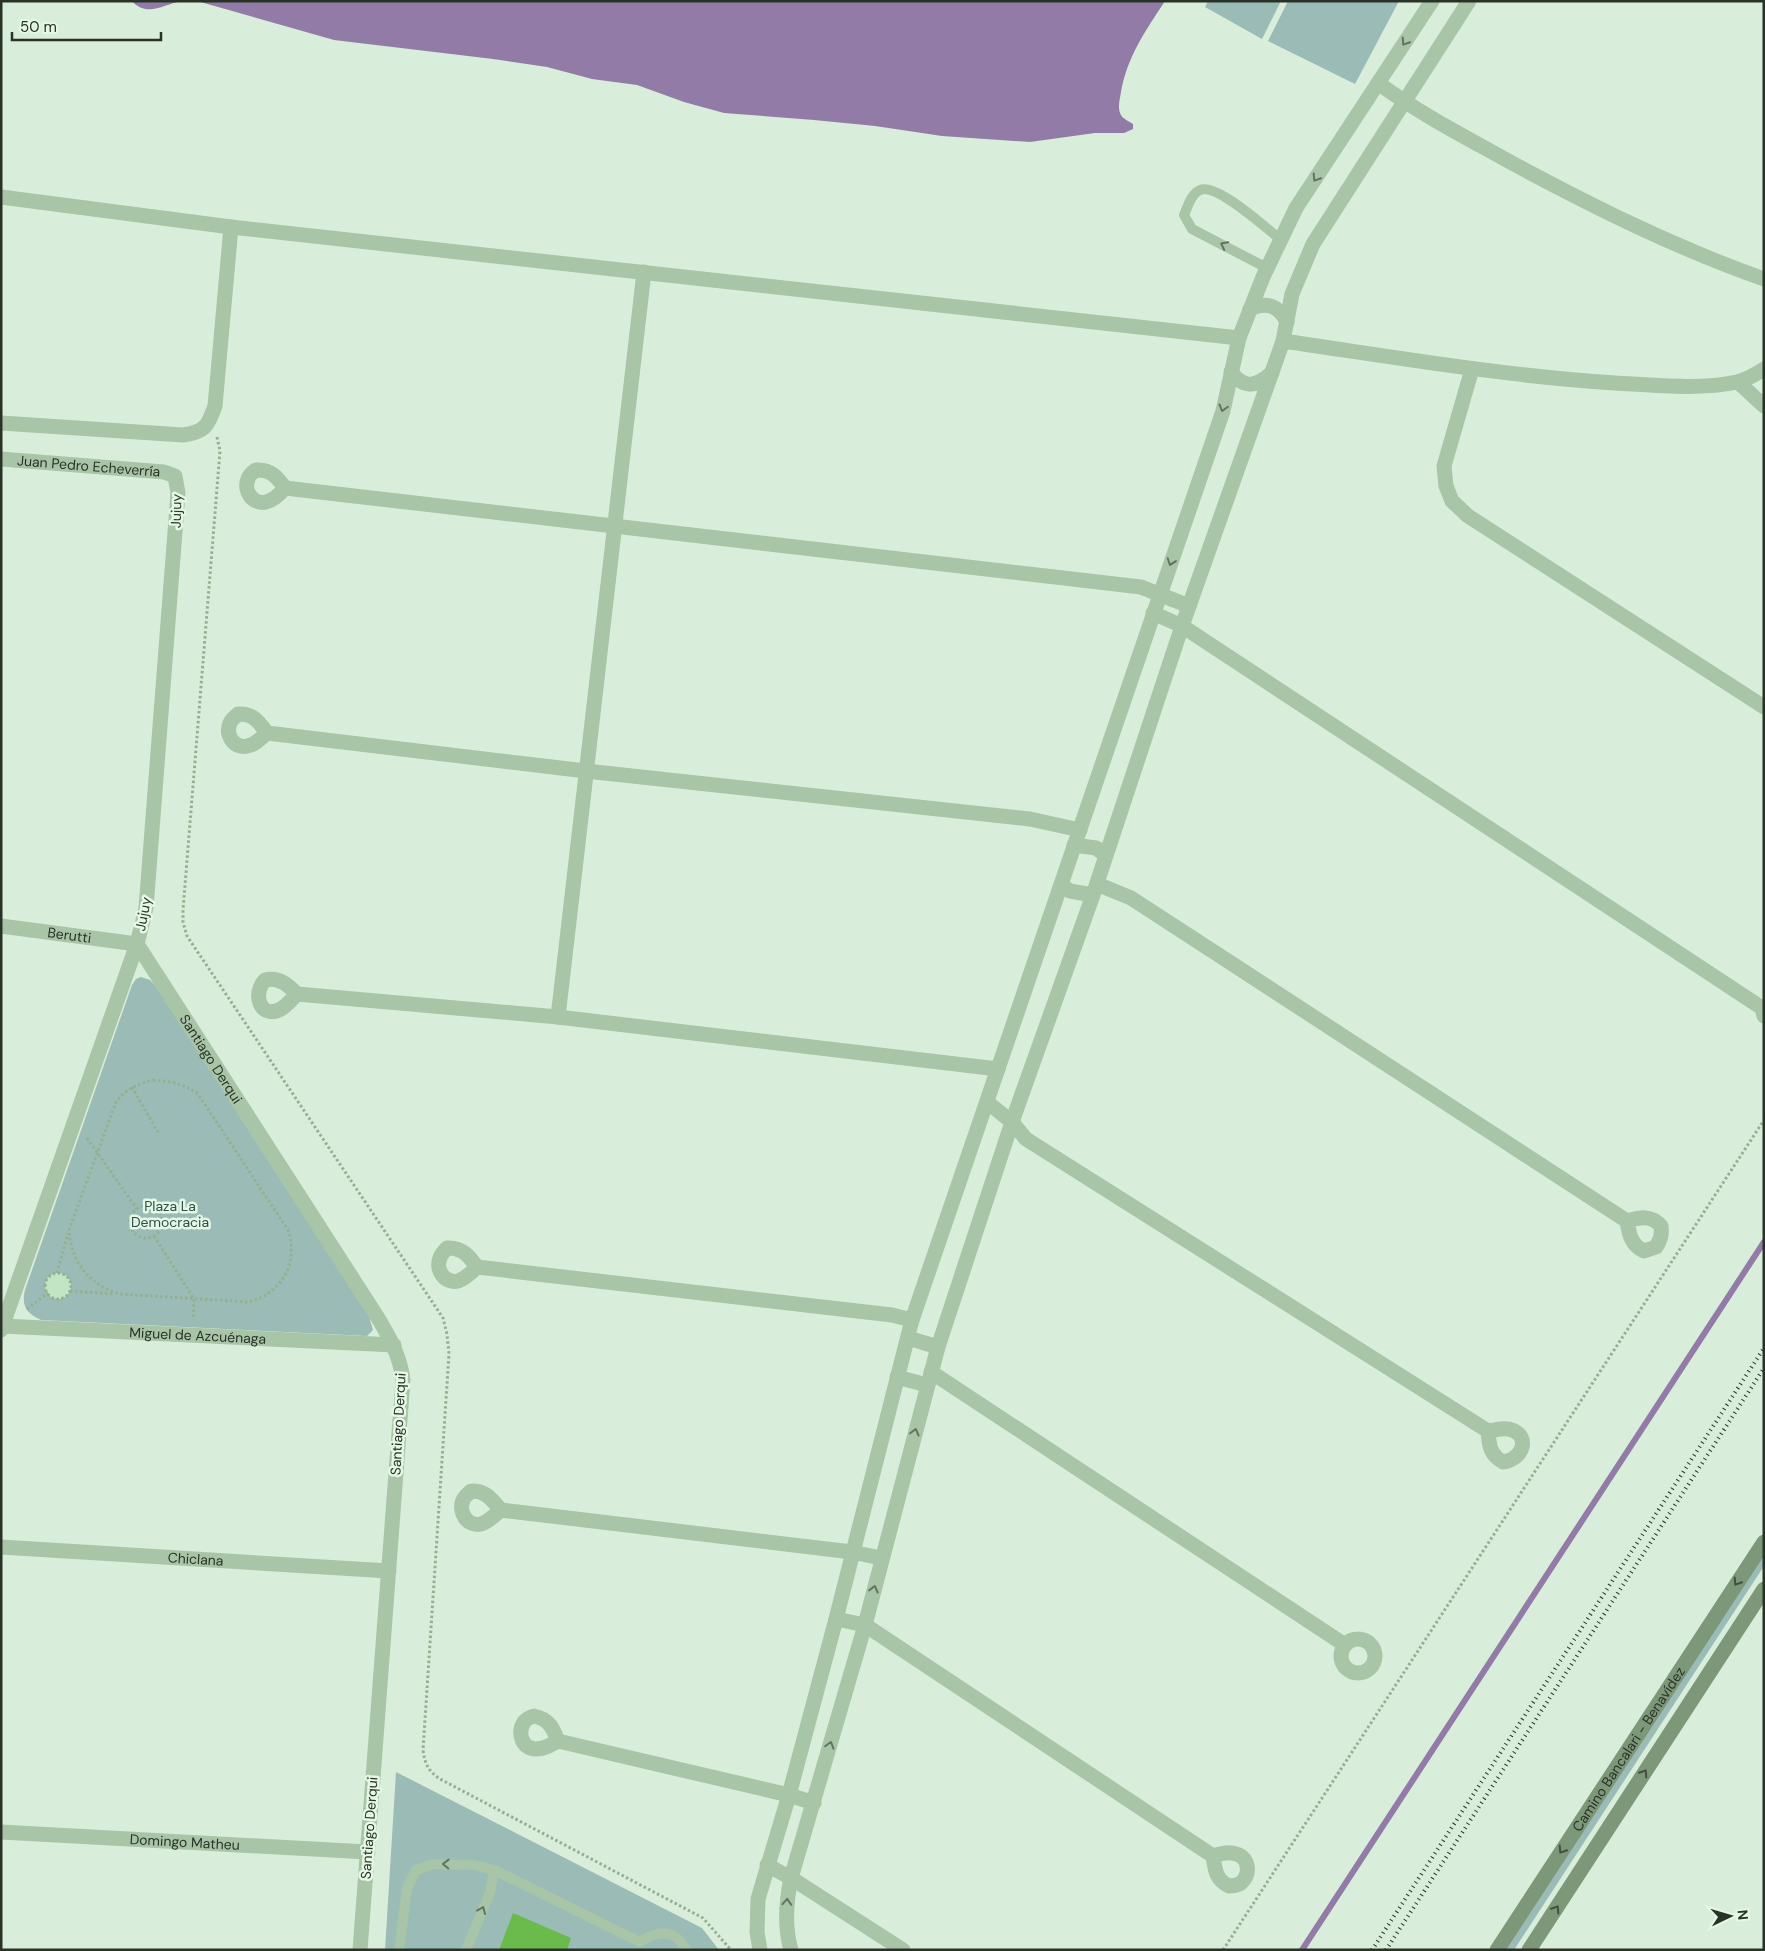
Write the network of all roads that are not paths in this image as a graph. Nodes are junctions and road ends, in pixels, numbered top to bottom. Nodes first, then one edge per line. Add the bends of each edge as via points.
1 (1432, 1) edge
2 (1469, 1) edge
3 (1378, 83) junction
4 (1404, 102) junction
5 (1, 198) edge
6 (231, 227) junction
7 (1280, 239) junction
8 (1267, 268) junction
9 (644, 272) junction
10 (1764, 279) edge
11 (1250, 309) junction
12 (1287, 322) junction
13 (1239, 338) junction
14 (1283, 342) junction
15 (1472, 369) junction
16 (1764, 369) edge
17 (1231, 372) junction
18 (1272, 373) junction
19 (1738, 382) junction
20 (1764, 406) edge
21 (1, 423) edge
22 (1, 459) edge
23 (174, 476) joint
24 (285, 488) dead end
25 (614, 528) junction
26 (1160, 594) junction
27 (1189, 606) junction
28 (1153, 613) junction
29 (1182, 626) junction
30 (1764, 707) edge
31 (267, 733) dead end
32 (586, 771) junction
33 (1080, 830) junction
34 (1074, 845) junction
35 (1106, 855) junction
36 (1061, 885) junction
37 (1095, 889) junction
38 (1, 926) edge
39 (136, 944) junction
40 (296, 994) dead end
41 (1763, 1010) edge
42 (558, 1017) junction
43 (998, 1069) junction
44 (987, 1102) junction
45 (1012, 1122) junction
46 (1627, 1221) dead end
47 (477, 1267) dead end
48 (912, 1320) junction
49 (2, 1328) edge
50 (908, 1338) junction
51 (394, 1345) junction
52 (938, 1347) junction
53 (897, 1377) junction
54 (929, 1378) junction
55 (1488, 1431) dead end
56 (500, 1510) dead end
57 (1762, 1544) edge
58 (1, 1547) edge
59 (852, 1552) junction
60 (882, 1558) junction
61 (389, 1571) junction
62 (1764, 1589) edge
63 (836, 1619) junction
64 (865, 1626) junction
65 (1345, 1645) dead end
66 (558, 1741) dead end
67 (789, 1795) junction
68 (814, 1803) junction
69 (1, 1832) edge
70 (368, 1852) junction
71 (1213, 1856) dead end
72 (767, 1864) junction
73 (494, 1870) junction
74 (791, 1878) junction
75 (641, 1946) edge
76 (360, 1950) edge
77 (399, 1950) edge
78 (466, 1950) edge
79 (686, 1950) edge
80 (760, 1950) edge
81 (792, 1950) edge
82 (903, 1950) edge
83 (1497, 1950) edge
84 (1529, 1950) edge

1 -> 3 street
2 - 4 street
3 - 4 street
3 -> 7 street via 1296,208
4 - 10 street via 1600,210
4 - 12 street via 1313,244 1292,294
5 - 6 street
6 - 9 street
6 - 21 street via 215,406 209,424 197,433 183,435
7 - 8 street
8 -> 7 lane via 1192,229 1184,215 1191,198 1206,188 1221,192
8 - 11 street
9 - 13 street
9 - 25 street
11 - 12 street via 1275,306
11 - 13 street
12 - 14 street
13 - 17 street
14 - 15 street
14 - 18 street
15 - 19 street via 1647,385 1702,386
15 - 30 street via 1444,466 1446,486 1452,501 1468,516
16 - 19 street
17 - 18 street via 1244,384 1263,381
17 -> 26 street via 1223,411
18 - 27 street
19 - 20 street
22 - 23 street, Juan Pedro Echeverría via 164,472
23 - 39 street, Jujuy via 178,493 146,908
24 - 25 street
25 - 26 street via 1141,588
25 - 32 street
26 - 27 street
26 - 28 street
27 - 29 street
28 - 29 street
28 - 33 street
29 - 35 street
29 - 41 street
31 - 32 street
32 - 33 street via 1030,819
32 - 42 street
33 - 34 street
34 - 35 street via 1096,848
34 - 36 street
35 - 37 street
36 - 37 street via 1070,891
36 - 43 street
37 - 45 street
37 - 46 street via 1131,898
38 - 39 street, Berutti
39 - 49 street, Jujuy
39 - 51 street, Santiago Derqui
40 - 42 street
42 - 43 street
43 - 44 street
44 - 45 street
44 - 48 street
45 - 52 street
45 - 55 street via 1026,1138
47 - 48 street via 892,1315
48 - 50 street
49 - 51 street, Miguel de Azcuénaga
50 - 52 street
50 - 53 street
51 - 61 street, Santiago Derqui via 401,1363 402,1380
52 - 54 street
53 - 54 street
53 - 59 street
60 -> 54 street
54 - 65 street
56 - 59 street
57 -> 83 main road, Camino Bancalari - Benavídez
58 - 61 street, Chiclana
59 - 60 street
59 - 63 street
64 -> 60 street
61 - 70 street, Santiago Derqui
84 -> 62 main road, Camino Bancalari - Benavídez
63 - 64 street
63 - 67 street
68 -> 64 street
64 - 71 street
66 - 67 street
67 - 68 street
67 - 72 street
68 - 74 street
69 - 70 street, Domingo Matheu
70 - 76 street, Santiago Derqui
72 - 74 street
72 - 80 street via 758,1899
73 - 75 lane
73 -> 77 lane via 474,1865 433,1864 416,1870 407,1888
78 -> 73 lane via 490,1893
81 -> 74 street via 786,1928
74 - 82 street
75 - 79 lane via 651,1935 666,1933 681,1940

